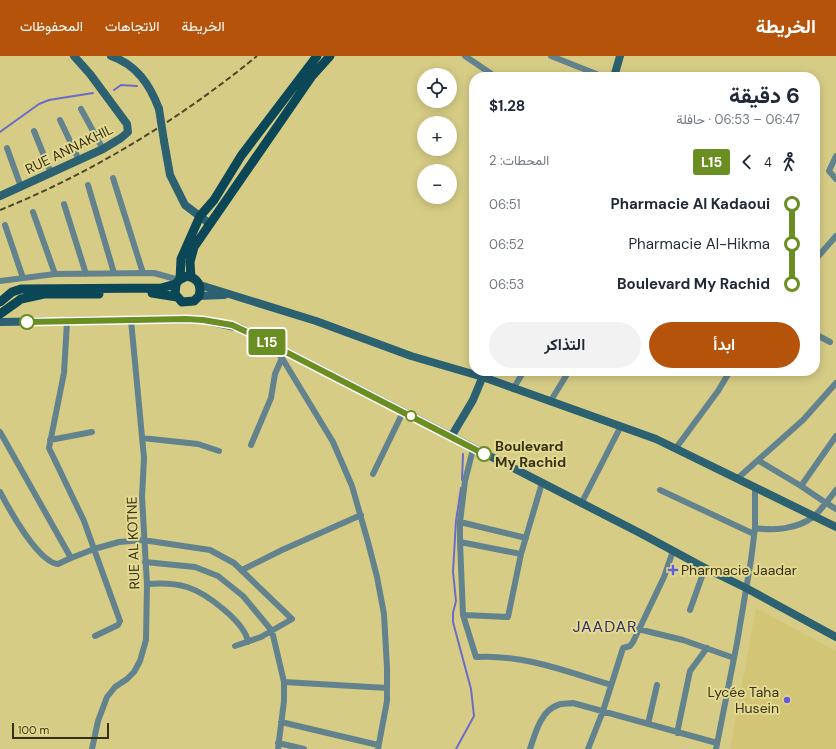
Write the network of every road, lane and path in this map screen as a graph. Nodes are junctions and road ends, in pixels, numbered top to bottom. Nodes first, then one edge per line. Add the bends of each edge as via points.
1 (74, 56) edge
2 (111, 56) edge
3 (317, 56) edge
4 (330, 56) edge
5 (465, 56) edge
6 (478, 56) edge
7 (551, 56) edge
8 (620, 56) edge
9 (475, 63) junction
10 (488, 72) edge
11 (591, 72) edge
12 (615, 72) edge
13 (81, 109) dead end
14 (60, 120) dead end
15 (34, 131) dead end
16 (7, 148) dead end
17 (103, 149) junction
18 (836, 156) edge
19 (80, 160) junction
20 (51, 173) junction
21 (113, 178) dead end
22 (836, 179) edge
23 (88, 185) dead end
24 (21, 187) junction
25 (0, 196) edge
26 (64, 204) dead end
27 (33, 212) dead end
28 (200, 216) junction
29 (210, 224) junction
30 (5, 225) dead end
31 (836, 236) edge
32 (820, 254) edge
33 (114, 273) junction
34 (143, 273) junction
35 (55, 274) junction
36 (86, 274) junction
37 (191, 277) junction
38 (23, 278) junction
39 (0, 281) edge
40 (178, 281) junction
41 (200, 286) junction
42 (176, 296) junction
43 (199, 296) junction
44 (237, 297) junction
45 (0, 302) edge
46 (0, 314) edge
47 (131, 320) junction
48 (0, 322) edge
49 (67, 322) junction
50 (820, 337) edge
51 (267, 342) junction
52 (830, 342) dead end
53 (282, 358) junction
54 (469, 370) edge
55 (483, 376) edge
56 (488, 376) edge
57 (521, 376) edge
58 (566, 376) edge
59 (727, 376) edge
60 (836, 383) edge
61 (513, 389) junction
62 (550, 402) junction
63 (403, 412) junction
64 (621, 426) junction
65 (0, 432) edge
66 (92, 432) dead end
67 (836, 436) edge
68 (451, 437) junction
69 (142, 438) junction
70 (50, 440) junction
71 (251, 445) dead end
72 (676, 448) junction
73 (473, 449) junction
74 (219, 451) dead end
75 (759, 461) junction
76 (373, 474) dead end
77 (738, 478) junction
78 (542, 483) junction
79 (801, 486) junction
80 (755, 488) junction
81 (660, 490) dead end
82 (836, 490) edge
83 (0, 492) edge
84 (826, 502) junction
85 (581, 504) junction
86 (836, 509) edge
87 (361, 515) junction
88 (814, 517) junction
89 (460, 522) junction
90 (836, 528) edge
91 (755, 531) junction
92 (526, 538) junction
93 (143, 540) junction
94 (460, 542) junction
95 (94, 549) junction
96 (673, 551) junction
97 (521, 554) junction
98 (70, 558) junction
99 (145, 562) junction
100 (705, 568) junction
101 (242, 570) junction
102 (147, 584) junction
103 (746, 588) junction
104 (690, 610) dead end
105 (463, 615) junction
106 (638, 629) junction
107 (272, 631) junction
108 (95, 636) dead end
109 (836, 637) edge
110 (248, 642) junction
111 (235, 646) dead end
112 (707, 648) junction
113 (734, 658) junction
114 (284, 682) junction
115 (611, 685) junction
116 (657, 685) dead end
117 (388, 688) junction
118 (603, 711) junction
119 (281, 722) junction
120 (648, 724) junction
121 (677, 733) junction
122 (278, 746) edge
123 (717, 746) edge
124 (378, 747) edge
125 (92, 749) edge
126 (304, 749) edge
127 (530, 749) edge
128 (588, 749) edge

1 - 17 street, RUE ANNAKHIL via 128,127 125,135
2 - 28 street, bridge via 129,65 151,89 159,109 170,175 185,205
3 - 28 main road via 241,156 214,200
4 - 29 main road via 312,76
5 - 9 street
6 - 9 street
7 - 11 street
8 - 12 street
9 - 10 street
13 - 17 street
14 - 19 street
15 - 20 street
16 - 24 street
17 - 19 street, RUE ANNAKHIL
18 - 22 street via 829,171
19 - 20 street, RUE ANNAKHIL
20 - 24 street, RUE ANNAKHIL
21 - 34 street
23 - 33 street
24 - 25 street, RUE ANNAKHIL
26 - 36 street
27 - 35 street
28 - 29 street
28 - 40 main road via 181,259
29 - 37 main road via 194,247 190,262
30 - 38 street
31 - 32 street
33 - 34 street
33 - 36 street
34 - 40 street via 154,273
35 - 36 street
35 - 38 street
37 - 40 main road via 187,276
37 - 41 main road via 197,280
38 - 39 street
40 - 42 main road
40 - 45 main road via 161,288 21,289 12,292
41 - 43 main road
41 - 44 street
42 - 43 main road via 186,303 194,301
42 - 46 main road via 162,293 44,294 21,299
43 - 44 street
44 - 54 street via 316,320 411,356
47 - 49 street
47 - 51 street via 203,320 232,325
47 - 69 street, RUE AL KOTNE
48 - 49 street
49 - 70 street via 64,373 57,417
50 - 52 street
51 - 53 street
51 - 63 street
53 - 71 street via 275,374 271,398
53 - 87 street via 333,442 346,470
55 - 68 street via 473,400
56 - 61 street
57 - 61 street
58 - 62 street
59 - 72 street
60 - 75 street via 804,420
61 - 62 street
62 - 64 street
63 - 68 street
63 - 76 street
64 - 72 street
64 - 85 street
65 - 98 street
66 - 70 street
67 - 79 street
68 - 73 street
69 - 74 street via 198,444
69 - 93 street, RUE AL KOTNE
70 - 95 street via 49,448 84,521
72 - 77 street
73 - 78 street
73 - 89 street via 465,481
75 - 77 street
75 - 79 street
77 - 80 street
78 - 85 street
78 - 92 street
79 - 84 street
80 - 88 street
80 - 91 street
81 - 91 street
82 - 84 street
83 - 98 street via 21,529 50,562 58,564
84 - 86 street
84 - 88 street
85 - 96 street
87 - 101 street
87 - 117 street via 384,614
88 - 90 street
88 - 91 street via 782,529
89 - 92 street
89 - 94 street
91 - 103 street
92 - 97 street
93 - 95 street via 119,542
93 - 99 street, RUE AL KOTNE
93 - 101 street via 210,550 230,560
94 - 97 street
94 - 105 street
95 - 98 street
95 - 108 street via 120,621 118,626
96 - 100 street
96 - 106 street via 664,577
97 - 105 street via 508,617
99 - 102 street, RUE AL KOTNE
99 - 107 street via 195,567 218,576 243,596
100 - 103 street
100 - 104 street
101 - 107 street via 292,619
102 - 110 street via 175,584 198,592 240,624
102 - 125 street, RUE AL KOTNE via 146,640 140,661 134,672 107,697
103 - 109 street
103 - 113 street
105 - 115 street via 476,657 535,663
106 - 112 street
106 - 115 street via 632,645 623,648
107 - 110 street
107 - 114 street
110 - 111 street
112 - 113 street
112 - 121 street via 690,671
113 - 123 street
114 - 117 street
114 - 119 street
115 - 118 street
116 - 120 street
117 - 124 street
118 - 120 street
118 - 127 street via 573,703 557,705 547,713 539,725
118 - 128 street
119 - 122 street
119 - 124 street
120 - 121 street
121 - 123 street
122 - 126 street

